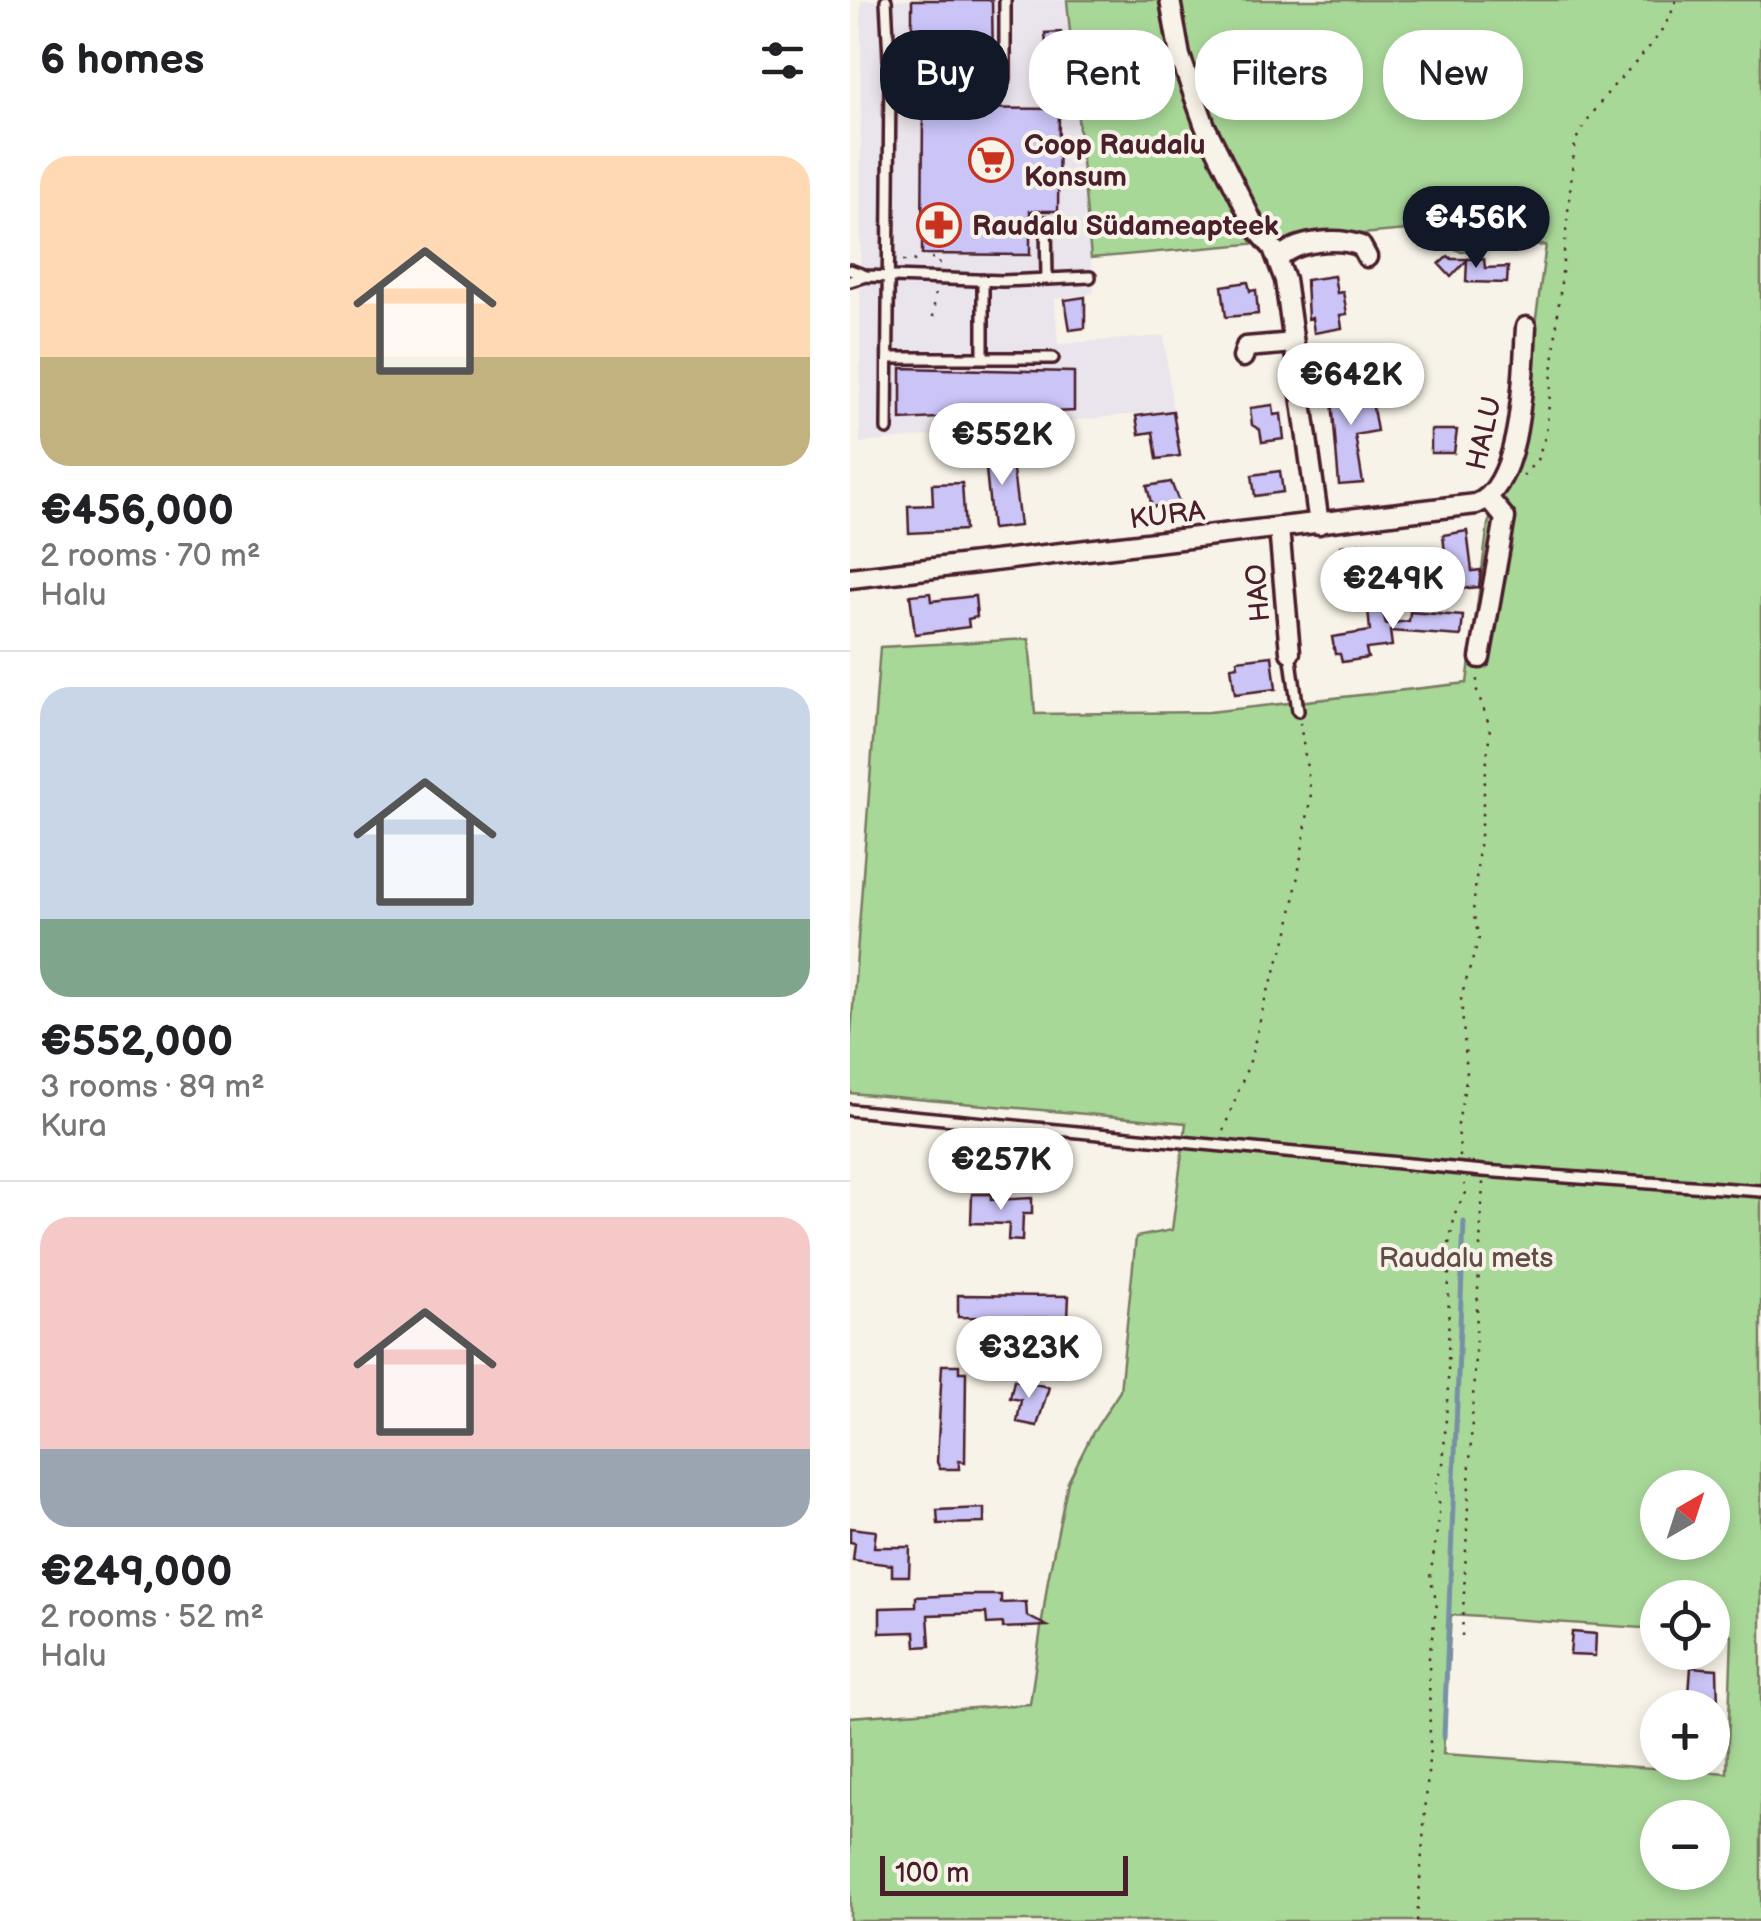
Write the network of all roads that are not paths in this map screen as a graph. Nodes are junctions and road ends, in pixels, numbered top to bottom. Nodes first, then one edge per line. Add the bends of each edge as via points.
1 (886, 0) edge
2 (1005, 0) edge
3 (1170, 0) edge
4 (888, 30) edge
5 (1005, 30) edge
6 (890, 120) edge
7 (1046, 222) dead end
8 (1366, 257) dead end
9 (1278, 260) junction
10 (850, 270) edge
11 (866, 276) junction
12 (890, 276) junction
13 (1047, 278) junction
14 (1090, 278) dead end
15 (983, 280) junction
16 (850, 281) edge
17 (1526, 327) dead end
18 (1294, 343) junction
19 (1243, 357) dead end
20 (888, 358) junction
21 (983, 358) junction
22 (1052, 358) dead end
23 (887, 428) dead end
24 (1488, 500) junction
25 (1319, 524) junction
26 (1279, 528) junction
27 (850, 578) edge
28 (1290, 652) joint
29 (1480, 658) road end
30 (1298, 712) road end
31 (850, 1110) edge
32 (1761, 1192) edge

1 - 4 lane
2 - 5 lane
3 - 9 street via 1180,56 1205,126
6 - 12 lane
7 - 13 lane
8 - 9 street via 1360,245 1350,243 1297,246
9 - 18 street
10 - 11 lane
11 - 12 lane
11 - 16 lane
12 - 15 lane
12 - 20 lane
13 - 14 lane
13 - 15 lane
15 - 21 lane
17 - 24 street, HALU via 1510,462
18 - 19 street via 1246,347
18 - 25 street
20 - 21 lane
20 - 23 lane
21 - 22 lane
24 - 25 street, KURA
24 - 29 street, HALU via 1505,518
25 - 26 street, KURA
26 - 27 street, KURA
26 - 28 street, HAO
28 - 30 lane
31 - 32 lane

